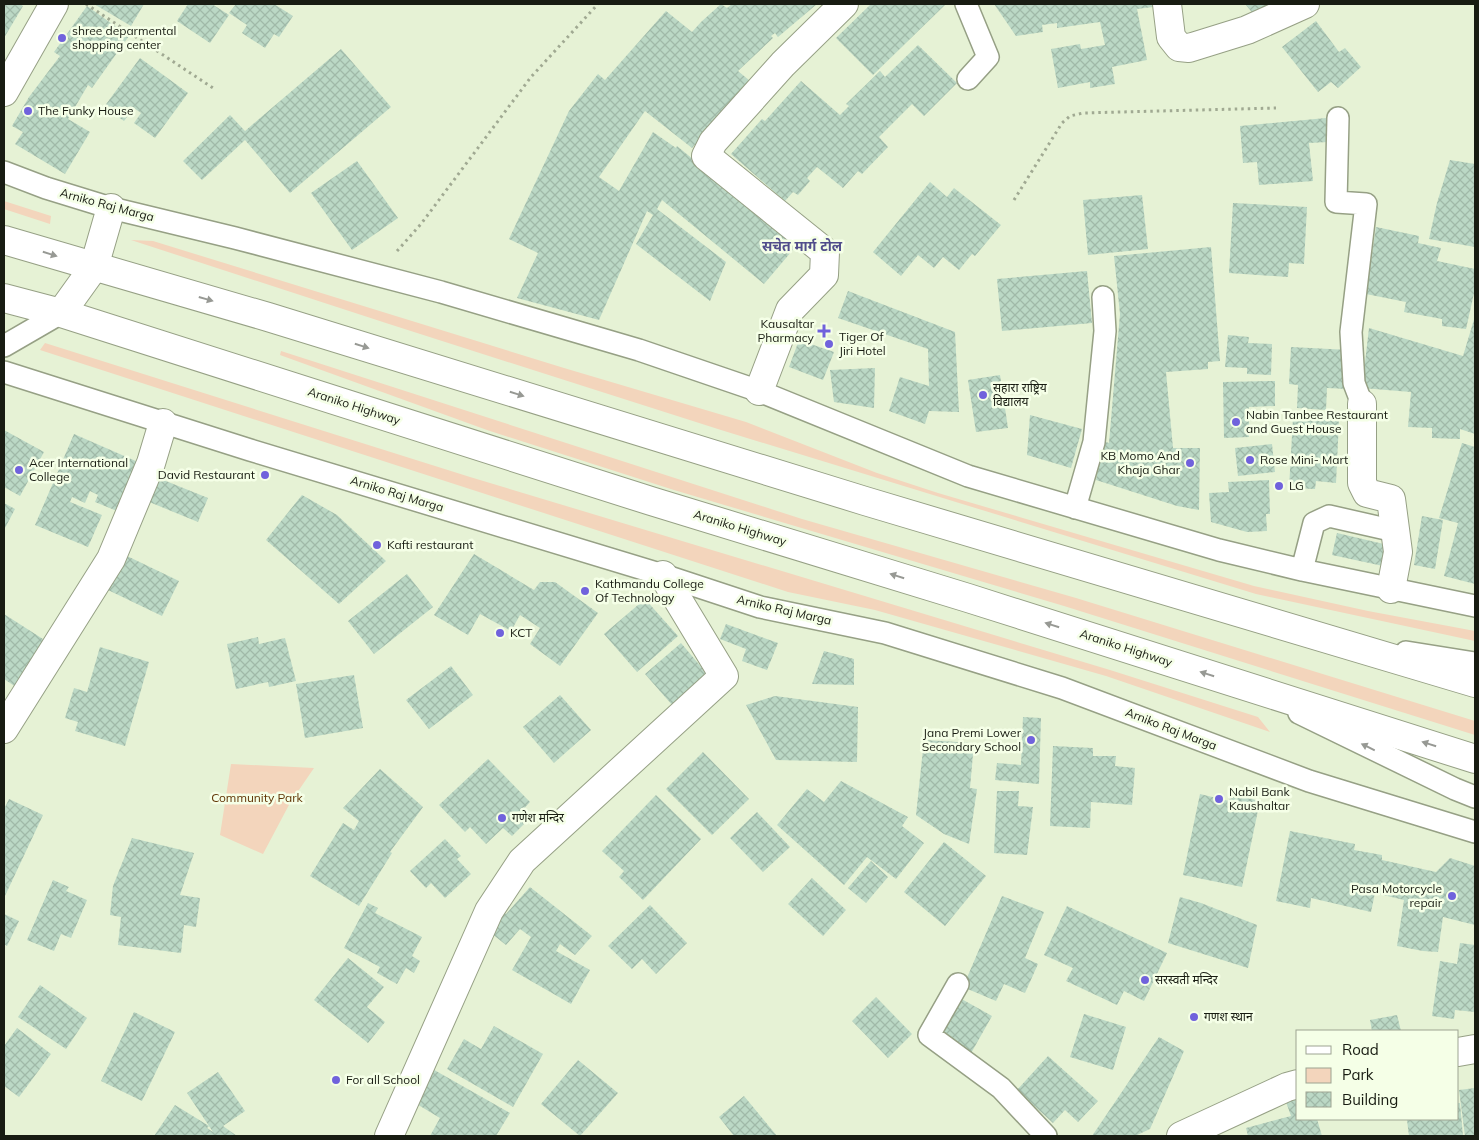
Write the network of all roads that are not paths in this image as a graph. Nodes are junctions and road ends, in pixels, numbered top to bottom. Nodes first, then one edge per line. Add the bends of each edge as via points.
1 (54, 4) edge
2 (844, 4) edge
3 (966, 4) edge
4 (1167, 4) edge
5 (1305, 4) edge
6 (968, 79) dead end
7 (4, 92) edge
8 (1338, 118) dead end
9 (4, 172) edge
10 (111, 208) junction
11 (4, 240) edge
12 (94, 267) junction
13 (1103, 297) dead end
14 (4, 298) edge
15 (60, 313) junction
16 (4, 346) edge
17 (4, 372) edge
18 (758, 391) junction
19 (1362, 404) joint
20 (163, 423) junction
21 (1075, 508) junction
22 (1395, 531) junction
23 (1302, 570) junction
24 (663, 575) junction
25 (1391, 589) junction
26 (1475, 606) edge
27 (1331, 640) junction
28 (1475, 663) edge
29 (1475, 683) edge
30 (1239, 684) junction
31 (4, 729) edge
32 (1475, 759) edge
33 (1475, 797) edge
34 (1475, 832) edge
35 (958, 984) dead end
36 (1475, 1049) edge
37 (1459, 1052) edge
38 (1296, 1084) edge
39 (389, 1136) edge
40 (1046, 1136) edge
41 (1181, 1136) edge

1 - 7 main road
2 - 18 main road via 783,64 713,142 706,156 825,252 824,275 790,310
3 - 6 lane via 988,57
4 - 5 main road via 1172,37 1179,47 1189,48 1247,30
8 - 19 lane via 1336,202 1366,204 1351,332 1354,383
9 - 10 lane, Arniko Raj Marga
10 - 12 main road
10 - 18 lane, Arniko Raj Marga via 441,292 629,347
11 -> 12 main road
12 - 15 main road
12 -> 27 main road
13 - 21 lane via 1105,331 1094,442
14 - 15 main road, Araniko Highway
15 - 16 lane
30 -> 15 main road, Araniko Highway
17 - 20 lane, Arniko Raj Marga
18 - 21 lane, Arniko Raj Marga via 968,476
19 - 22 main road via 1362,483 1367,493 1391,499
20 - 24 lane, Arniko Raj Marga
20 - 31 main road via 151,462 111,559
21 - 23 lane, Arniko Raj Marga via 1219,550
22 - 23 lane via 1329,516 1314,523
22 - 25 main road via 1398,552
23 - 25 lane, Arniko Raj Marga
24 - 34 lane, Arniko Raj Marga via 760,607 885,633 1043,682 1309,781
24 - 39 main road via 724,676 522,861 490,911
25 - 26 lane, Arniko Raj Marga
27 - 28 lane
27 - 29 main road
32 -> 30 main road, Araniko Highway
33 -> 30 lane
35 - 40 lane via 929,1035 1001,1088
36 - 37 main road
38 - 41 main road

